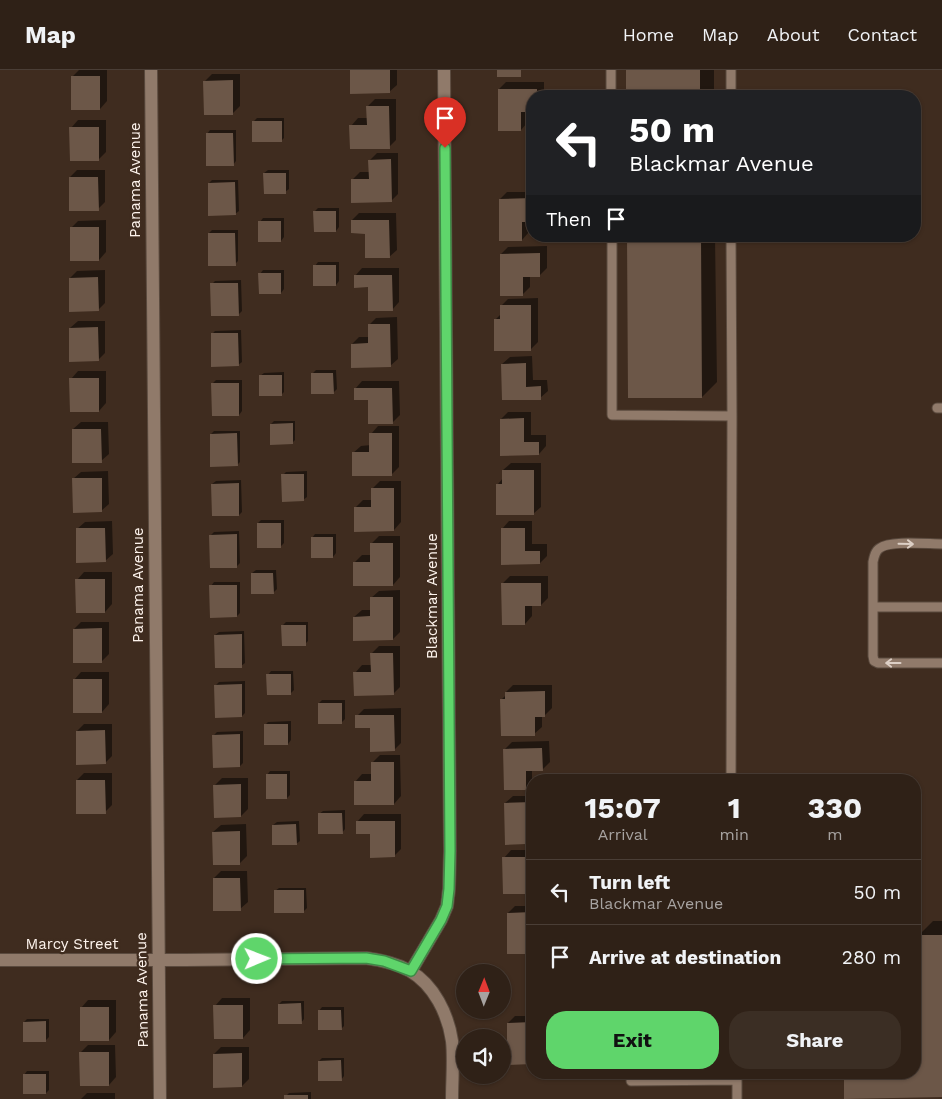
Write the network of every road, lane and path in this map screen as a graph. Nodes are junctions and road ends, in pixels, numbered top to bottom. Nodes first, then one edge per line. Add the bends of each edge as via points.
1 (151, 70) edge
2 (444, 70) edge
3 (611, 70) edge
4 (731, 70) edge
5 (611, 90) edge
6 (731, 90) edge
7 (612, 242) edge
8 (731, 242) edge
9 (732, 416) junction
10 (942, 544) edge
11 (873, 607) junction
12 (942, 607) edge
13 (942, 663) edge
14 (731, 774) edge
15 (0, 960) edge
16 (158, 960) junction
17 (411, 971) junction
18 (684, 1079) edge
19 (737, 1079) edge
20 (631, 1082) dead end
21 (160, 1099) edge
22 (452, 1099) edge
23 (737, 1099) edge

1 - 16 street, Panama Avenue
2 - 17 street, Blackmar Avenue via 450,880 447,906 441,920
3 - 5 lane
4 - 6 lane
7 - 9 lane via 612,415
8 - 9 lane
9 - 14 lane
11 -> 10 lane via 877,550 892,543
11 - 12 lane
13 -> 11 lane via 874,661
15 - 16 street, Marcy Street
16 - 17 street, Marcy Street via 366,958
16 - 21 street, Panama Avenue
17 - 22 street via 437,997 446,1017 452,1043
18 - 20 lane
19 - 23 lane

